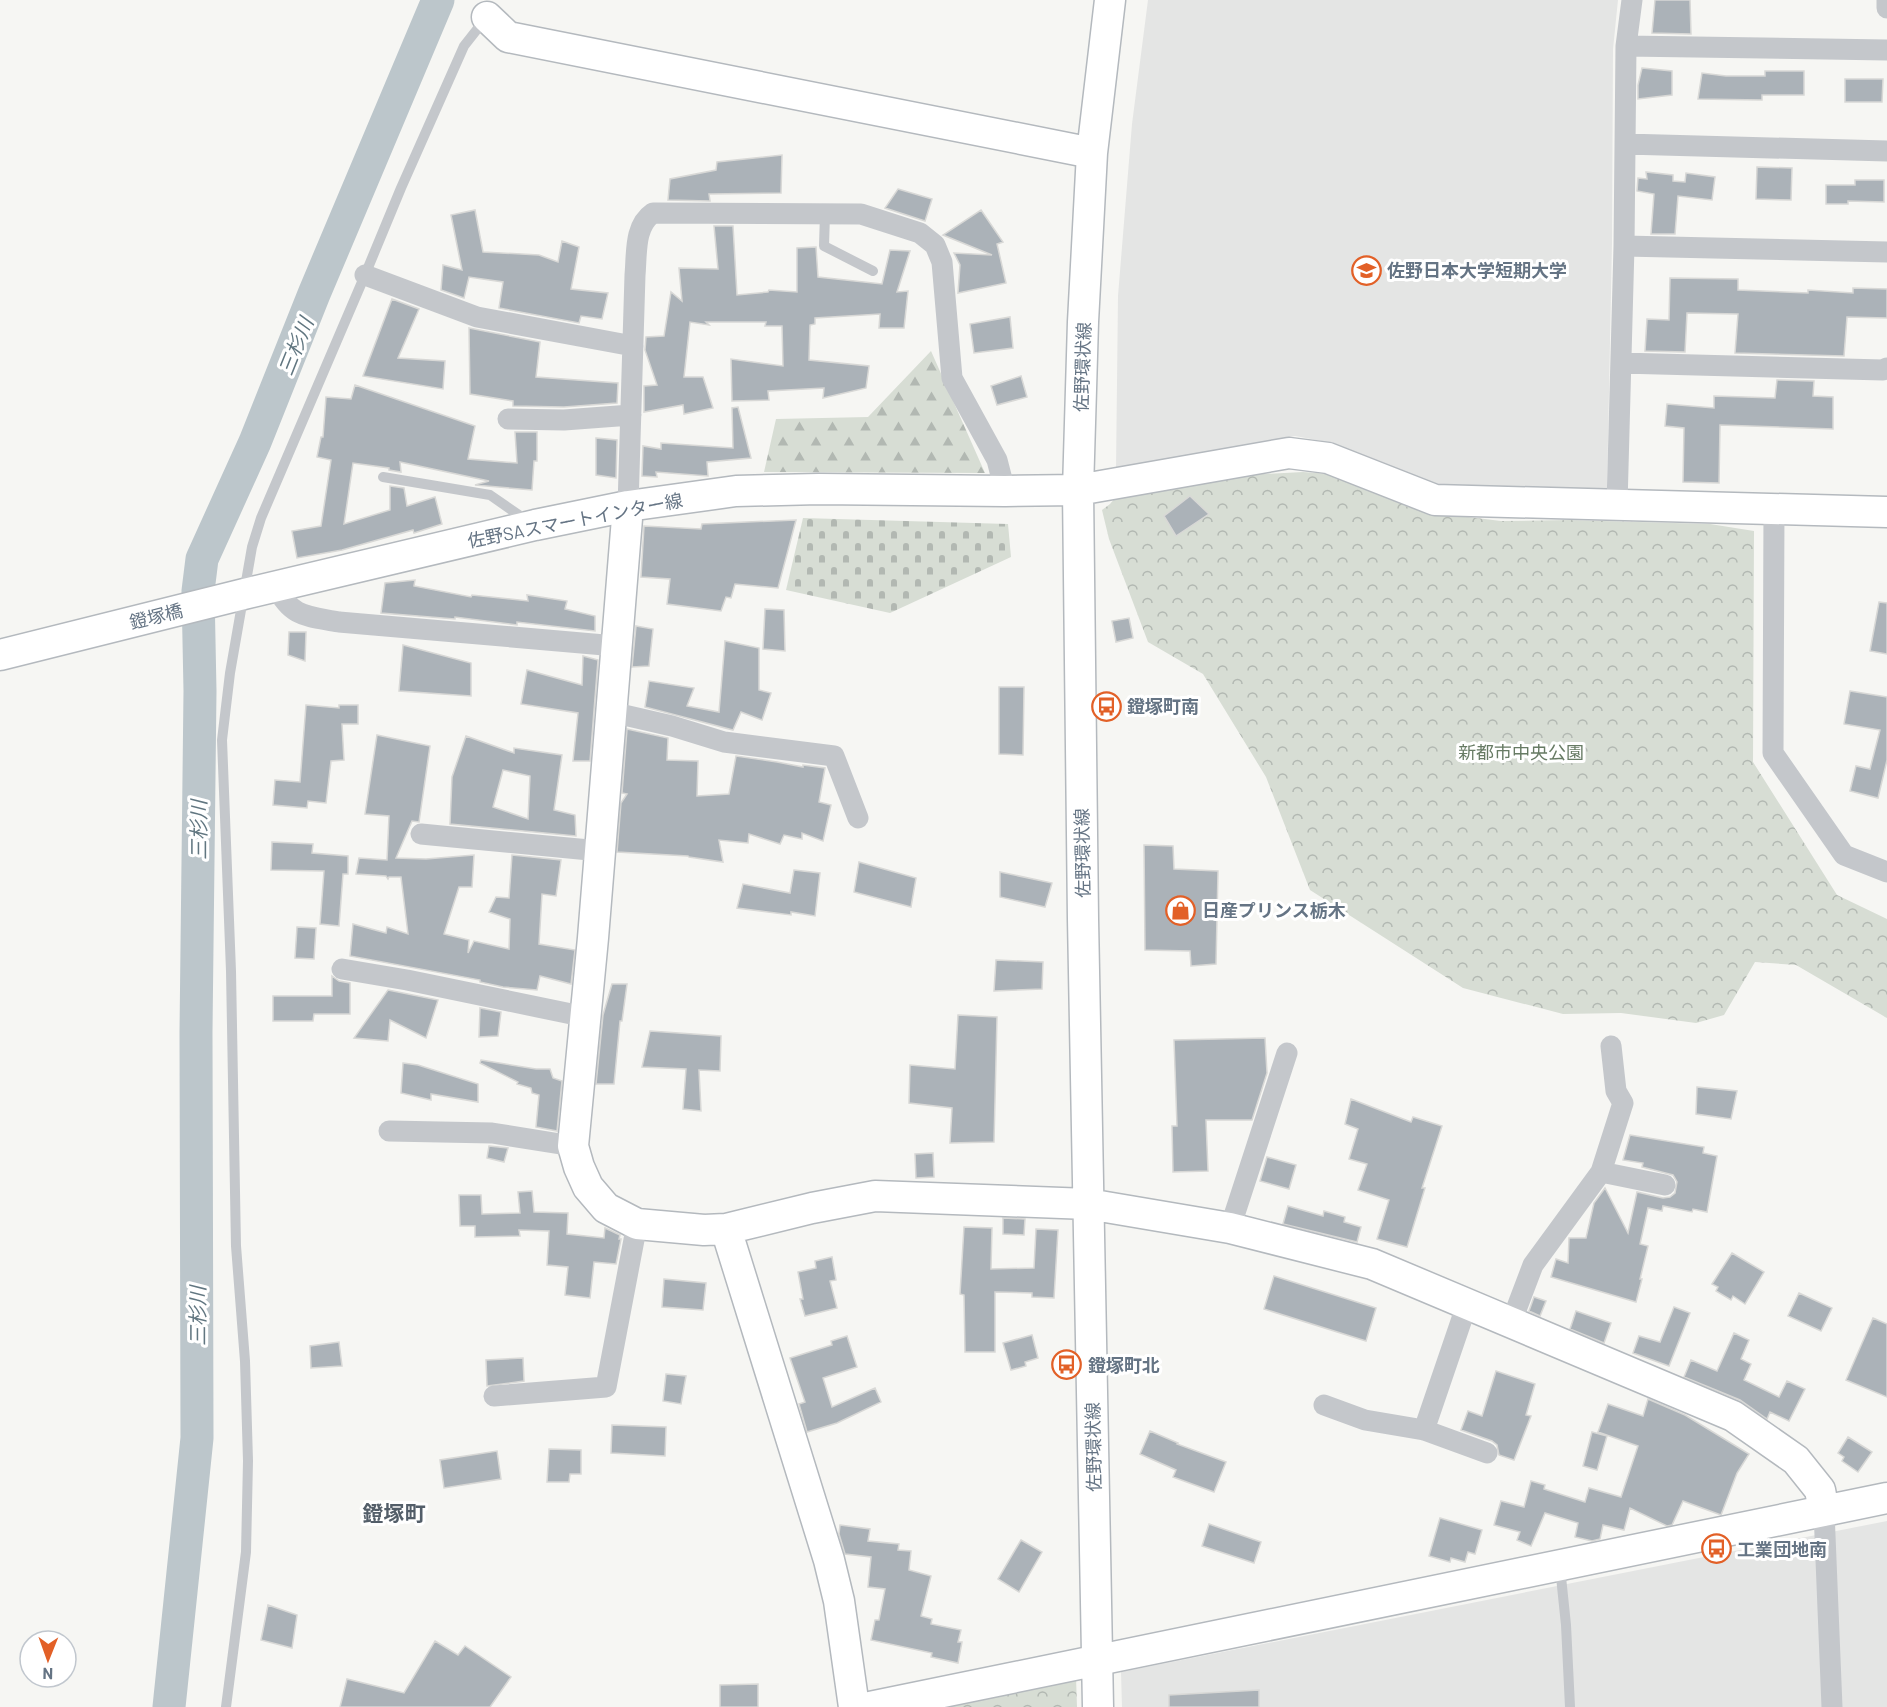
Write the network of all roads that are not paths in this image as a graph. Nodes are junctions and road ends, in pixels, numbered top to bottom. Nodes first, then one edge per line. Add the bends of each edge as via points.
1 (1110, 0) edge
2 (1632, 0) edge
3 (1887, 0) edge
4 (1887, 8) edge
5 (490, 9) edge
6 (1626, 46) junction
7 (1887, 50) edge
8 (1624, 144) junction
9 (1887, 151) edge
10 (1092, 153) junction
11 (825, 214) junction
12 (1624, 246) junction
13 (1887, 252) edge
14 (873, 271) dead end
15 (365, 276) junction
16 (633, 346) junction
17 (1621, 363) junction
18 (1887, 368) edge
19 (631, 415) junction
20 (508, 419) dead end
21 (383, 477) dead end
22 (1078, 490) junction
23 (1005, 492) junction
24 (1617, 505) junction
25 (628, 506) junction
26 (1774, 509) junction
27 (1887, 512) edge
28 (535, 525) junction
29 (276, 586) junction
30 (233, 597) junction
31 (616, 646) junction
32 (0, 655) edge
33 (611, 712) junction
34 (858, 818) dead end
35 (421, 834) dead end
36 (600, 851) junction
37 (1887, 872) edge
38 (342, 969) dead end
39 (586, 1017) junction
40 (1611, 1047) dead end
41 (1287, 1053) dead end
42 (388, 1131) dead end
43 (573, 1146) junction
44 (1601, 1172) junction
45 (1665, 1185) dead end
46 (1089, 1204) junction
47 (637, 1224) junction
48 (1230, 1228) junction
49 (726, 1229) junction
50 (1467, 1304) junction
51 (1511, 1323) junction
52 (494, 1396) dead end
53 (1324, 1405) dead end
54 (1424, 1430) junction
55 (1486, 1453) dead end
56 (1887, 1498) edge
57 (1824, 1511) junction
58 (1560, 1564) junction
59 (1097, 1660) junction
60 (226, 1707) edge
61 (855, 1707) edge
62 (870, 1707) edge
63 (1098, 1707) edge
64 (1570, 1707) edge
65 (1833, 1707) edge

1 - 10 street, 佐野環状線
2 - 6 street
3 - 4 street
5 - 10 street via 508,37
5 - 15 lane via 464,46
6 - 7 street
6 - 8 street
8 - 9 street
8 - 12 street
10 - 22 street, 佐野環状線
11 - 14 lane via 824,246
11 - 16 street via 653,213 643,220 638,238
11 - 23 street via 861,214 920,232 935,245 942,262 952,378 997,460
12 - 13 street
12 - 17 street
15 - 16 street via 477,317
15 - 30 lane via 261,518
16 - 19 street
17 - 18 street
17 - 24 street
19 - 20 street
19 - 25 street
21 - 28 lane via 490,495
22 - 23 street, 佐野SAスマートインター線
22 - 24 street, 佐野SAスマートインター線 via 1289,453 1328,458 1435,500
22 - 46 street, 佐野環状線
23 - 25 street, 佐野SAスマートインター線 via 768,490
24 - 26 street, 佐野SAスマートインター線
25 - 28 street, 佐野SAスマートインター線
25 - 31 street
26 - 27 street, 佐野SAスマートインター線
26 - 37 street via 1773,753 1844,855
28 - 29 street, 佐野SAスマートインター線
29 - 30 street, 佐野SAスマートインター線
29 - 31 street via 293,611 339,622
30 - 32 street, 鐙塚橋
30 - 60 lane via 222,740 236,1246 248,1461 246,1552
31 - 33 street
33 - 34 street via 724,742 834,756
33 - 36 street
35 - 36 street
36 - 39 street
38 - 39 street
39 - 43 street
40 - 44 street via 1616,1091 1623,1103
41 - 48 street
42 - 43 street via 492,1133
43 - 47 street via 588,1187 606,1208
44 - 45 street
44 - 51 street via 1533,1265
46 - 48 street
46 - 49 street via 875,1196
46 - 59 street, 佐野環状線
47 - 49 street
47 - 52 street via 606,1387
48 - 50 street via 1372,1264
49 - 61 street via 829,1560
50 - 51 street
50 - 54 street
51 - 57 street via 1733,1416 1796,1460 1820,1490
53 - 54 street via 1365,1420
54 - 55 street
56 - 57 street
57 - 58 street
57 - 65 street
58 - 59 street
58 - 64 lane
59 - 62 street
59 - 63 street, 佐野環状線

